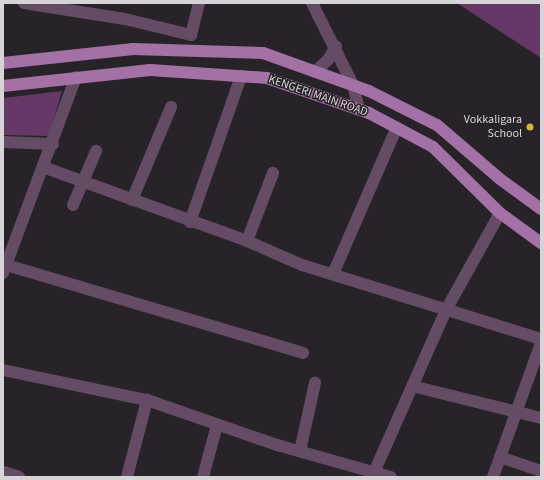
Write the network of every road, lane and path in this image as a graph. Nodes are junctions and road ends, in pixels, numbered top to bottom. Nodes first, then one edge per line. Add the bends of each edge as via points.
1 (24, 3) edge
2 (199, 3) edge
3 (312, 3) edge
4 (191, 35) junction
5 (336, 46) junction
6 (192, 51) junction
7 (3, 63) edge
8 (315, 72) junction
9 (241, 76) junction
10 (76, 77) junction
11 (354, 85) junction
12 (3, 86) edge
13 (171, 107) dead end
14 (359, 109) junction
15 (397, 127) junction
16 (3, 142) edge
17 (53, 144) junction
18 (96, 150) dead end
19 (43, 167) junction
20 (273, 173) dead end
21 (83, 182) junction
22 (132, 200) junction
23 (73, 204) dead end
24 (541, 209) edge
25 (500, 213) junction
26 (190, 222) junction
27 (247, 241) junction
28 (541, 243) edge
29 (4, 267) edge
30 (332, 274) junction
31 (446, 310) junction
32 (541, 339) edge
33 (541, 343) edge
34 (303, 353) dead end
35 (3, 370) edge
36 (315, 383) dead end
37 (412, 386) junction
38 (147, 400) junction
39 (516, 411) junction
40 (541, 418) edge
41 (218, 425) junction
42 (300, 451) junction
43 (500, 457) junction
44 (541, 471) edge
45 (4, 472) edge
46 (372, 474) edge
47 (19, 477) edge
48 (127, 477) edge
49 (203, 477) edge
50 (391, 477) edge
51 (494, 477) edge

1 - 4 street via 125,19
2 - 4 street
3 - 5 street
4 - 6 street
5 - 8 street via 328,60
5 - 11 street
6 - 7 main road, KENGERI MAIN ROAD via 133,48
6 - 8 main road, KENGERI MAIN ROAD via 263,53
8 - 11 main road, KENGERI MAIN ROAD
9 - 10 main road, KENGERI MAIN ROAD via 150,70
9 - 14 main road, KENGERI MAIN ROAD via 267,78
9 - 26 street
10 - 12 main road, KENGERI MAIN ROAD
10 - 17 street
11 - 14 street
11 - 24 main road, KENGERI MAIN ROAD via 437,125 500,179
13 - 22 street
14 - 15 main road, KENGERI MAIN ROAD
15 - 25 main road, KENGERI MAIN ROAD via 434,147
15 - 30 street
16 - 17 street
17 - 19 street
18 - 21 street
19 - 21 street
19 - 29 street
20 - 27 street
21 - 22 street
21 - 23 street
22 - 26 street
25 - 28 main road, KENGERI MAIN ROAD
25 - 31 street
26 - 27 street
27 - 30 street
29 - 34 street
30 - 31 street
31 - 32 street
31 - 37 street
33 - 39 street
35 - 38 street
36 - 42 street
37 - 39 street
37 - 46 street
38 - 41 street
38 - 48 street
39 - 40 street
39 - 43 street
41 - 42 street
41 - 49 street
42 - 46 street
43 - 44 street
43 - 51 street
45 - 47 street
46 - 50 street

